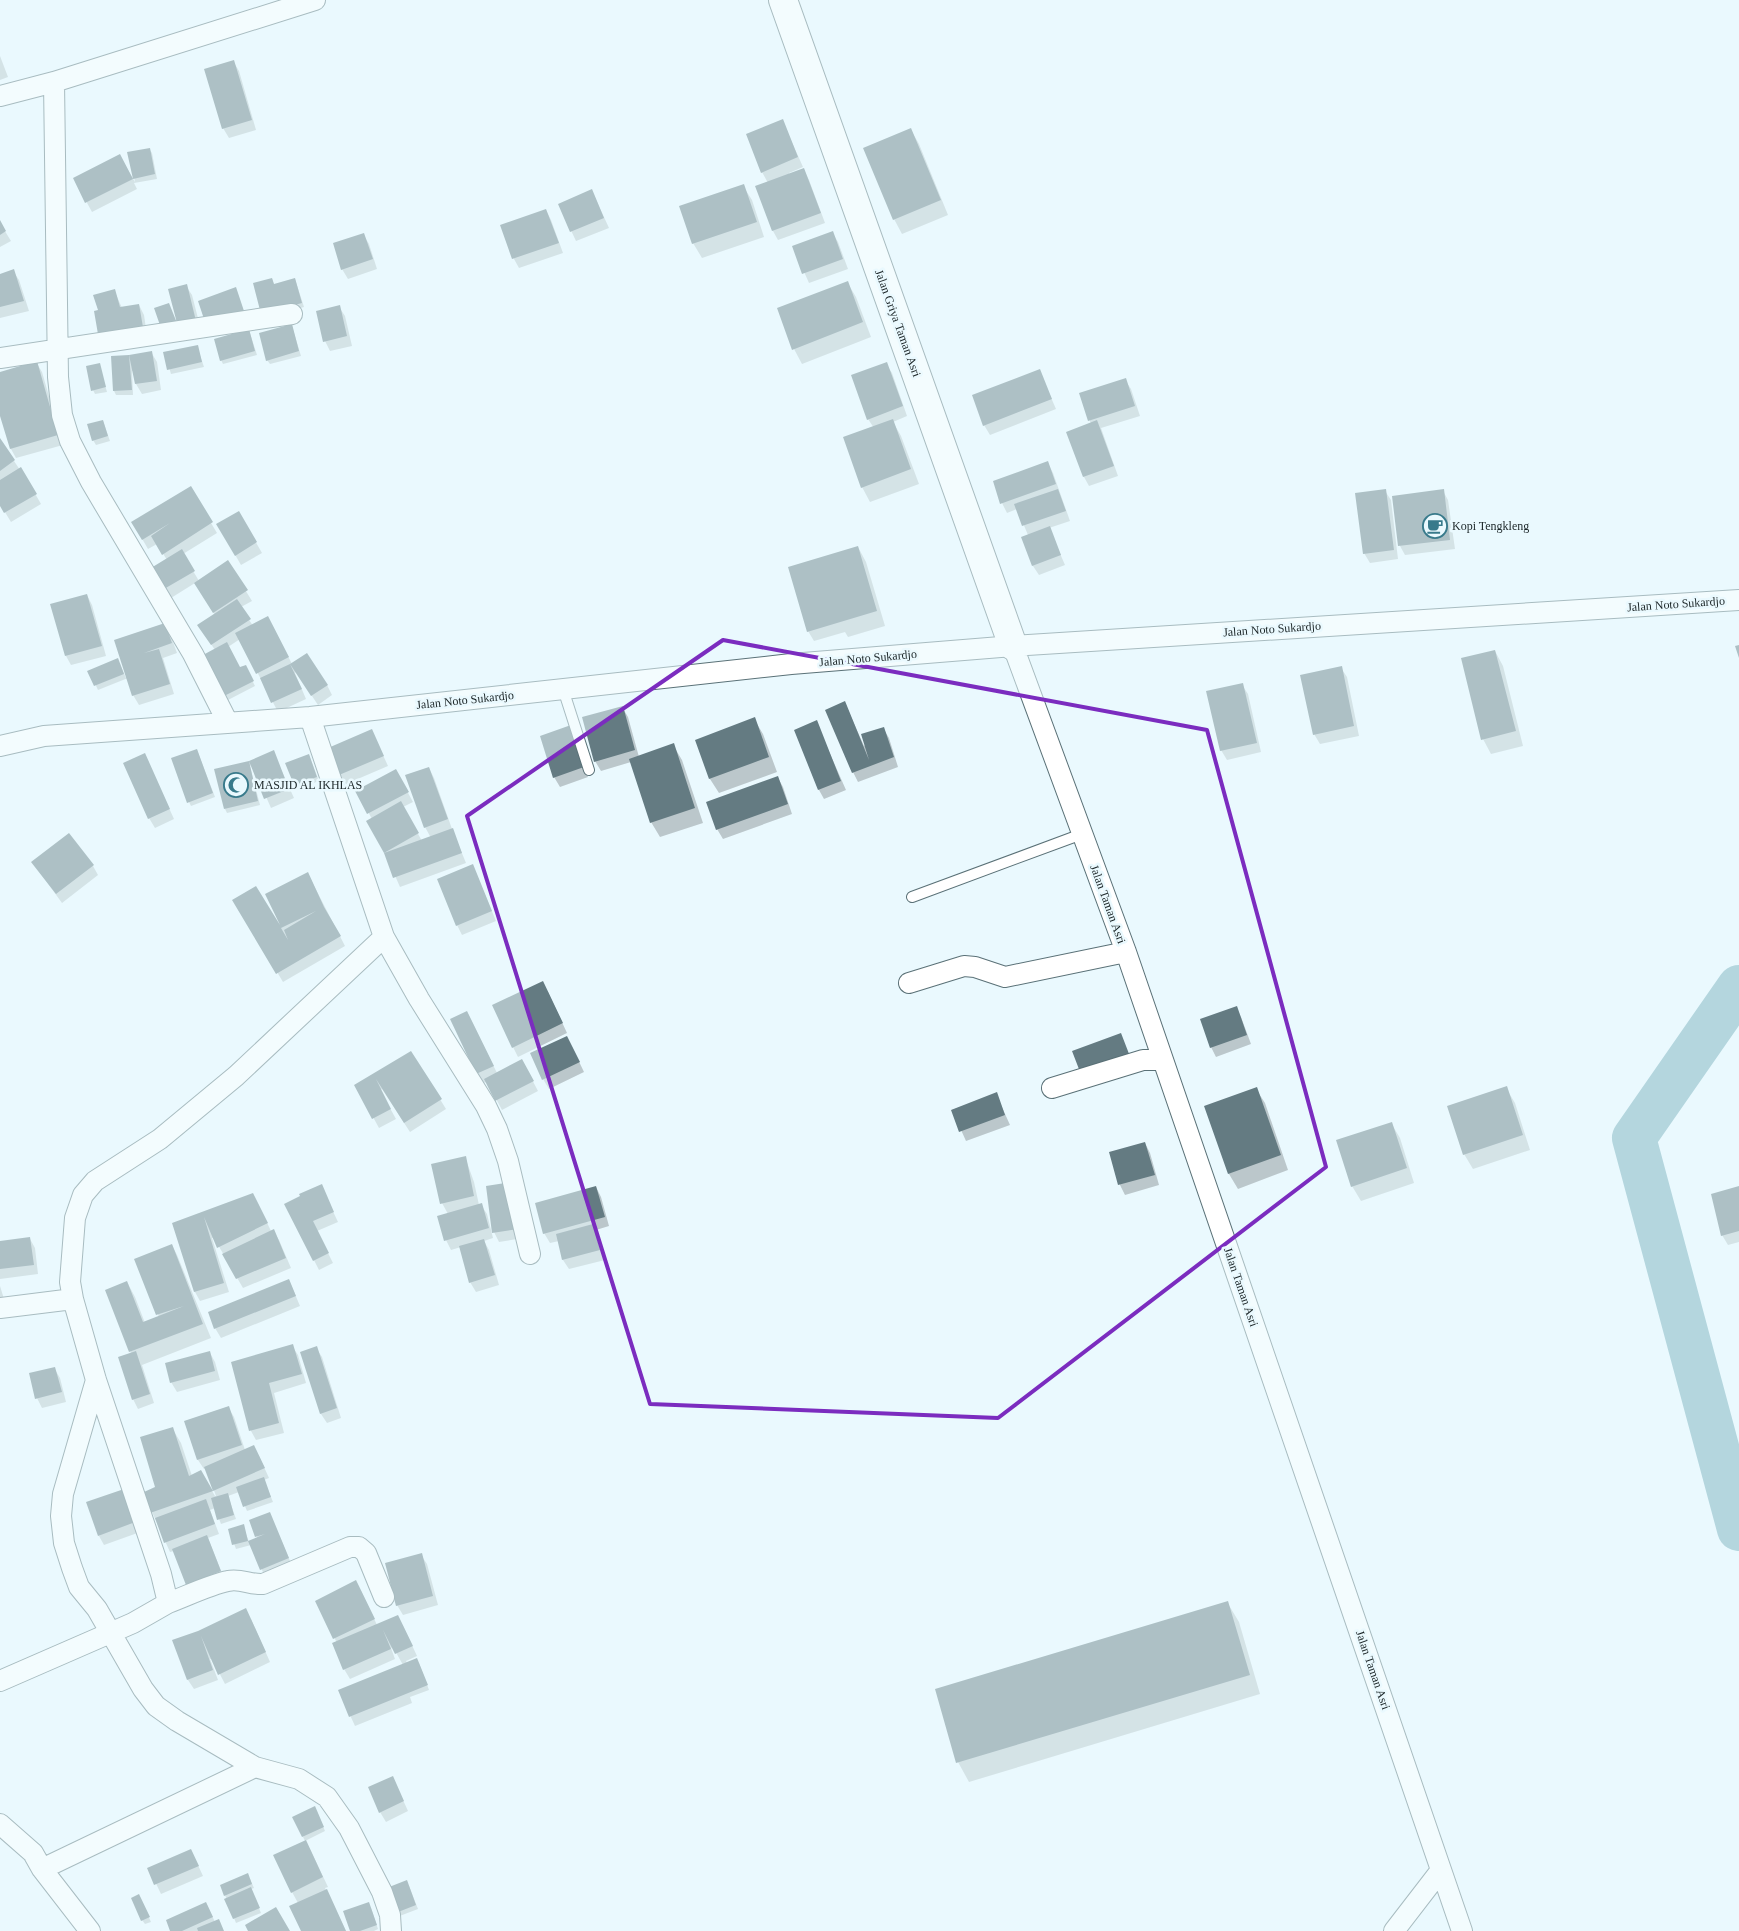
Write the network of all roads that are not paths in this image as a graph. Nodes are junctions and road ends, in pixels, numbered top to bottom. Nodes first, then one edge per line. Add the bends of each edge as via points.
1 (315, 0) edge
2 (783, 0) edge
3 (275, 6) edge
4 (54, 82) junction
5 (0, 96) edge
6 (292, 314) dead end
7 (59, 349) junction
8 (0, 358) edge
9 (1739, 600) edge
10 (1013, 646) junction
11 (563, 689) junction
12 (310, 717) junction
13 (228, 723) junction
14 (0, 746) edge
15 (589, 770) dead end
16 (1082, 834) junction
17 (912, 897) dead end
18 (384, 937) junction
19 (1126, 952) junction
20 (908, 983) dead end
21 (1163, 1060) junction
22 (1052, 1088) dead end
23 (530, 1254) dead end
24 (73, 1299) junction
25 (0, 1308) edge
26 (96, 1380) junction
27 (384, 1598) dead end
28 (168, 1603) junction
29 (110, 1634) junction
30 (0, 1681) edge
31 (255, 1767) junction
32 (0, 1824) edge
33 (42, 1869) junction
34 (1441, 1870) junction
35 (90, 1931) edge
36 (391, 1931) edge
37 (1394, 1931) edge
38 (1462, 1931) edge

1 - 3 street
2 - 10 street, Jalan Griya Taman Asri
3 - 4 street
4 - 5 street
4 - 7 street
6 - 7 street
7 - 8 street
7 - 13 street via 62,415 70,441 193,654
9 - 10 street, Jalan Noto Sukardjo
10 - 11 street, Jalan Noto Sukardjo via 791,664
10 - 16 street, Jalan Taman Asri
11 - 12 street, Jalan Noto Sukardjo
11 - 15 lane
12 - 13 street, Jalan Noto Sukardjo
12 - 18 street
13 - 14 street, Jalan Noto Sukardjo via 44,736
16 - 17 lane
16 - 19 street, Jalan Taman Asri
18 - 23 street via 486,1106 508,1161
18 - 24 street via 236,1076 160,1139 95,1181 83,1195 75,1218 70,1282
19 - 20 street via 1005,977 964,966
19 - 21 street, Jalan Taman Asri
21 - 22 street via 1143,1060
21 - 34 street, Jalan Taman Asri
24 - 25 street
24 - 26 street
26 - 28 street
26 - 29 street via 64,1494 61,1516 64,1544 72,1568 80,1587
27 - 28 street via 366,1554 359,1547 263,1584 229,1580
28 - 29 street
29 - 30 street
29 - 31 street via 156,1706
31 - 33 street
31 - 36 street via 299,1779 327,1797 348,1828 382,1892 390,1915
32 - 33 street via 33,1853
33 - 35 street
34 - 37 street
34 - 38 street, Jalan Taman Asri

